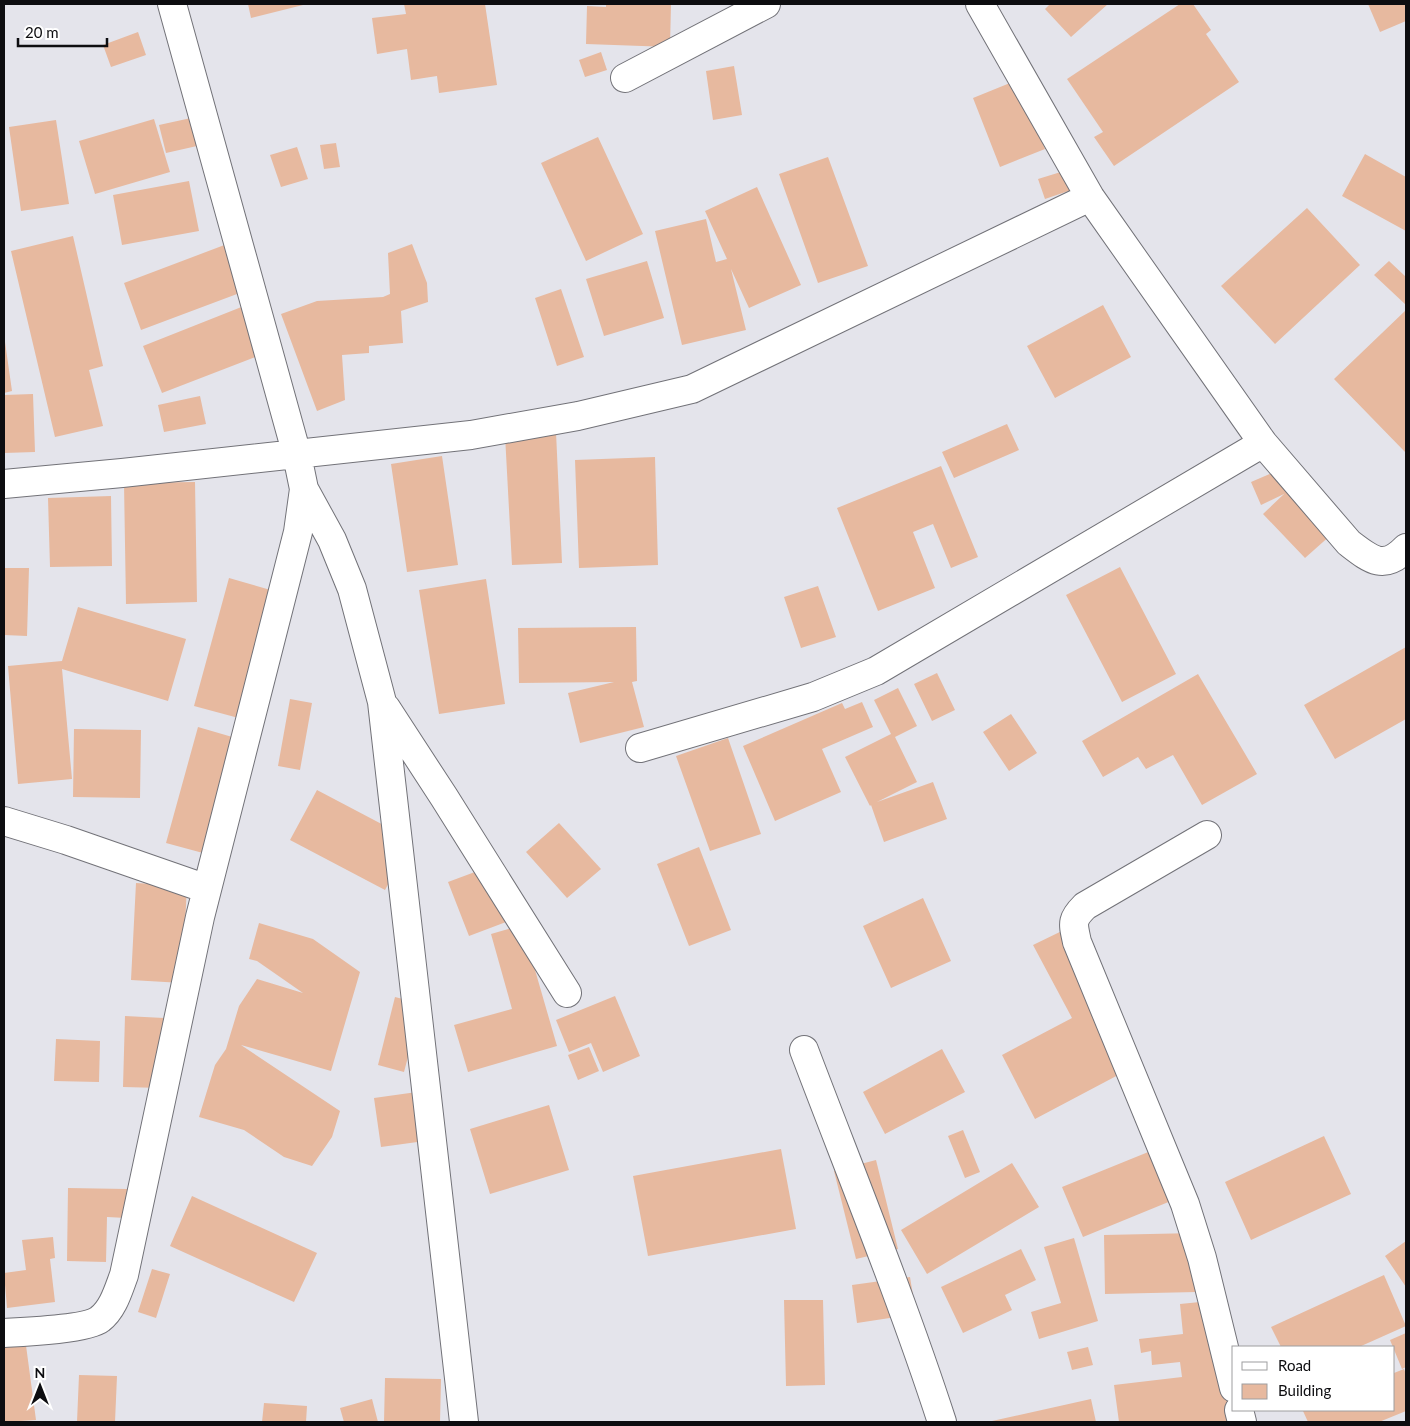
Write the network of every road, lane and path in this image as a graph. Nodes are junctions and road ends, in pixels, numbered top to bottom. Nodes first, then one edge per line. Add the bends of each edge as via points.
1 (172, 4) edge
2 (766, 4) edge
3 (980, 4) edge
4 (625, 78) dead end
5 (1090, 197) junction
6 (1263, 443) junction
7 (297, 455) junction
8 (4, 484) edge
9 (304, 489) junction
10 (1406, 548) edge
11 (382, 702) junction
12 (640, 748) dead end
13 (4, 821) edge
14 (1207, 835) dead end
15 (207, 890) junction
16 (567, 993) dead end
17 (804, 1050) dead end
18 (4, 1333) edge
19 (1232, 1380) edge
20 (464, 1422) edge
21 (942, 1422) edge

1 - 7 street
2 - 4 street
3 - 5 street
5 - 6 street
5 - 7 street via 692,388 578,416 471,436
6 - 10 street via 1349,543 1366,556 1383,562 1396,558
6 - 12 street via 876,671 813,697
7 - 8 street
7 - 9 street
9 - 11 street via 332,540 352,589
9 - 15 street via 298,532
11 - 16 street
11 - 20 street
13 - 15 street
14 - 19 street via 1086,906 1076,916 1074,928 1184,1204 1202,1258
15 - 18 street via 124,1275 117,1294 99,1321 83,1326
17 - 21 street via 922,1360

